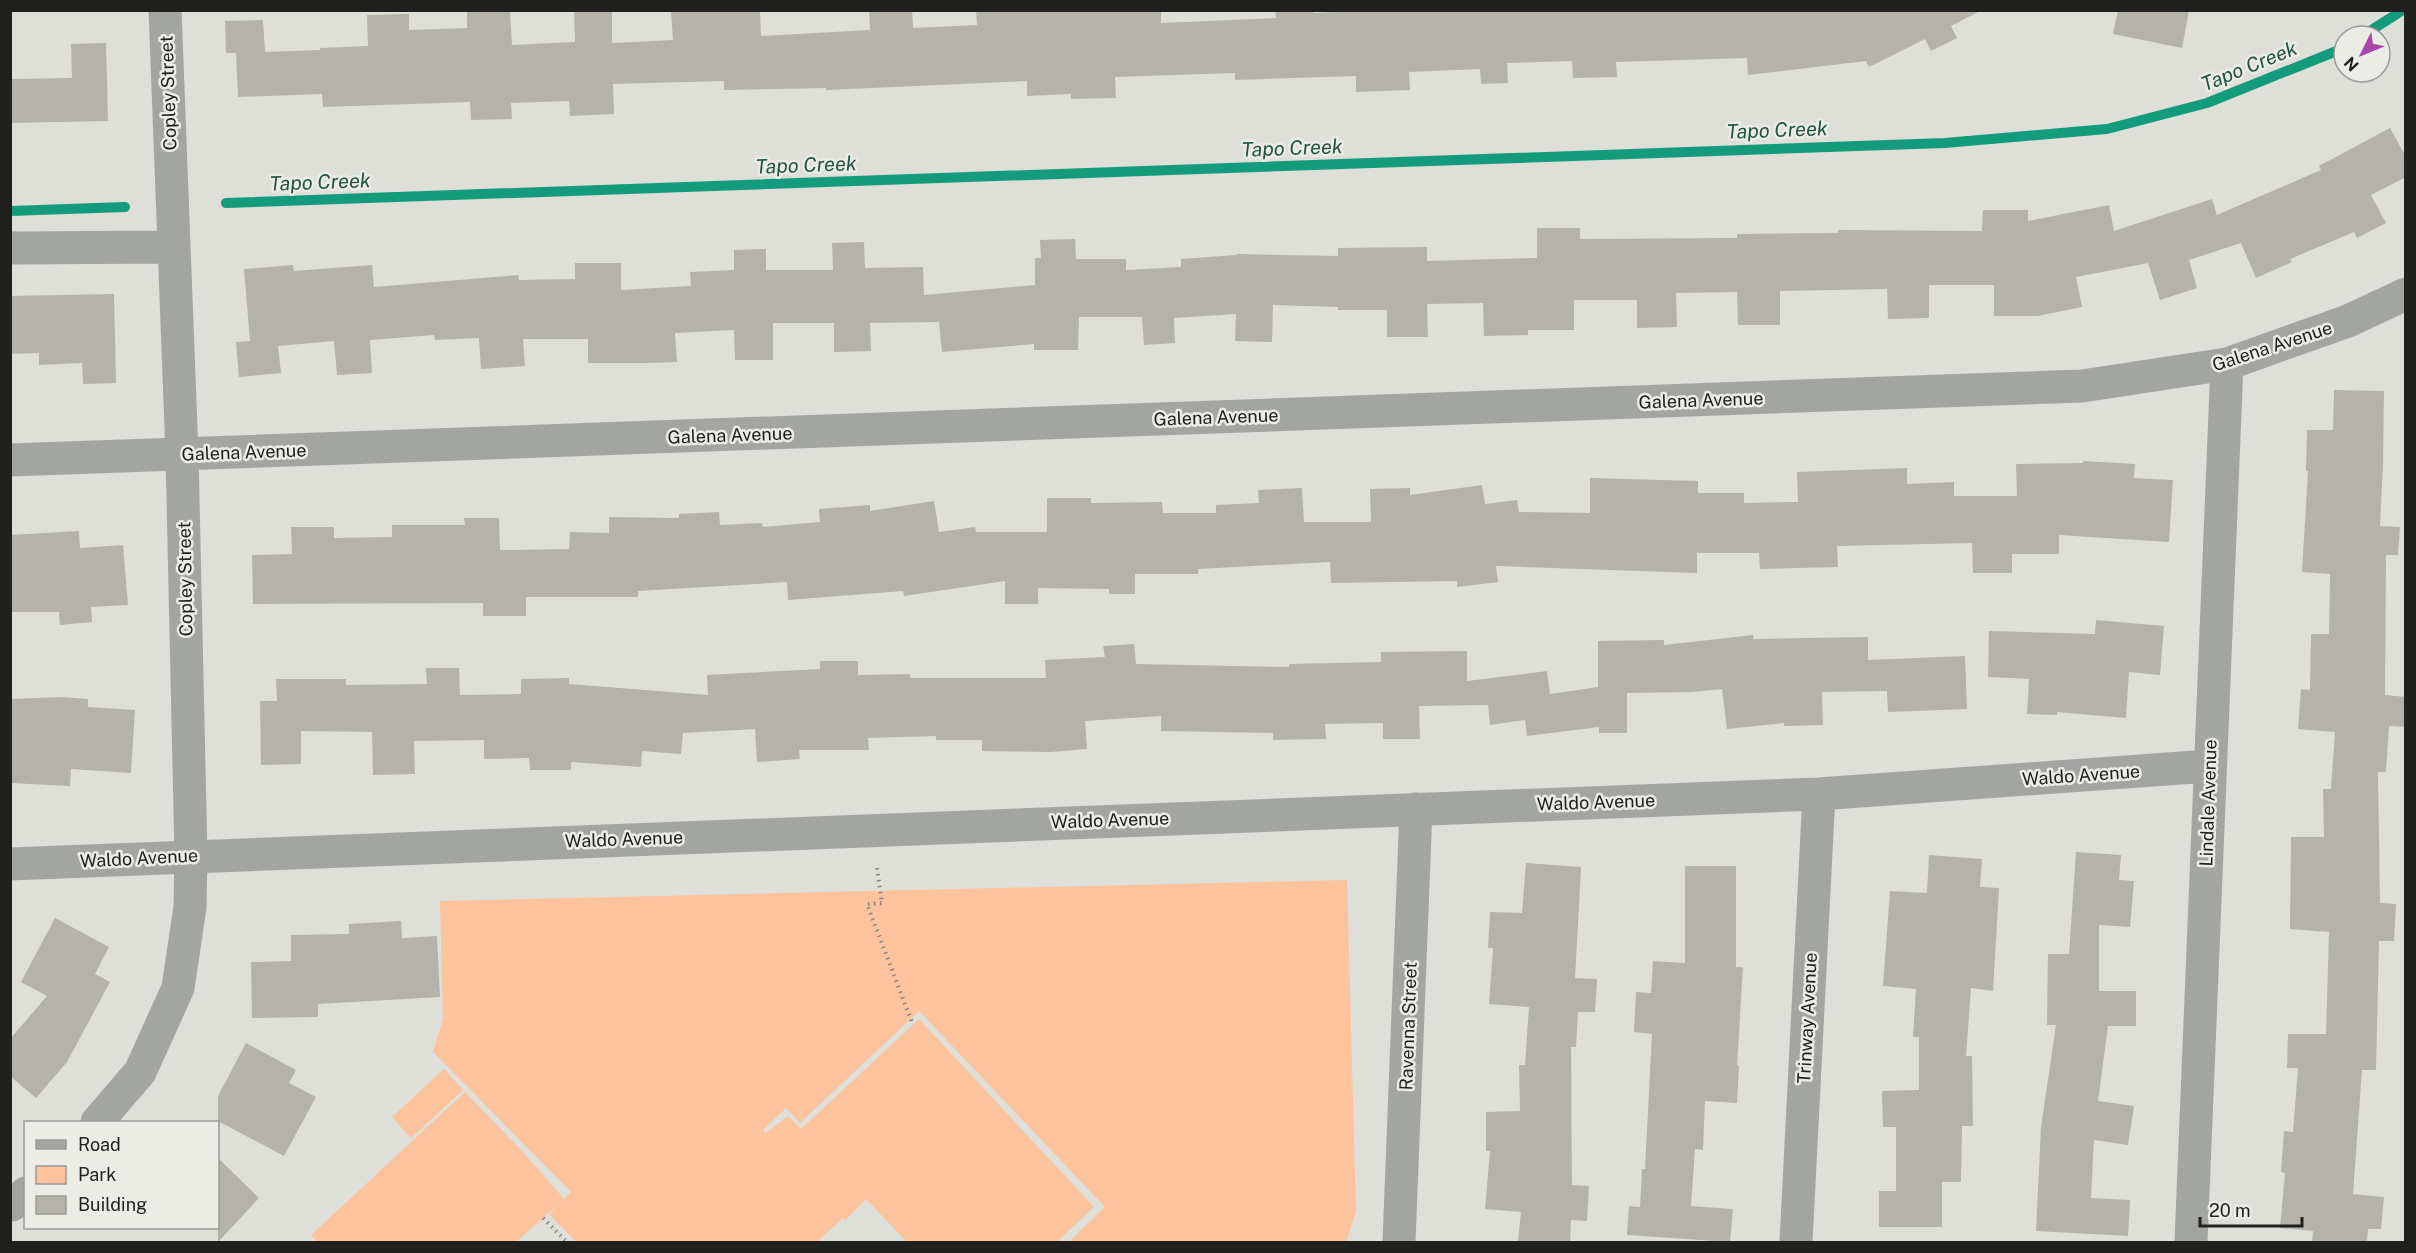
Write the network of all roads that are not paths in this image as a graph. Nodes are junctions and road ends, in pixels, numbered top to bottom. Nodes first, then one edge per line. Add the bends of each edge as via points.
1 (165, 10) edge
2 (173, 247) junction
3 (10, 248) edge
4 (2406, 294) edge
5 (2227, 364) junction
6 (182, 454) junction
7 (10, 460) edge
8 (2209, 766) junction
9 (1819, 794) junction
10 (1416, 809) junction
11 (191, 856) junction
12 (10, 864) edge
13 (99, 1121) edge
14 (1399, 1242) edge
15 (1796, 1242) edge
16 (2191, 1242) edge

1 - 2 street, Copley Street
2 - 3 street
2 - 6 street, Copley Street
4 - 5 street, Galena Avenue via 2348,321
5 - 6 street, Galena Avenue via 2082,386
5 - 8 street, Lindale Avenue
6 - 7 street, Galena Avenue
6 - 11 street, Copley Street
8 - 9 street, Waldo Avenue
8 - 16 street, Lindale Avenue
9 - 10 street, Waldo Avenue
9 - 15 street, Trinway Avenue
10 - 11 street, Waldo Avenue
10 - 14 street, Ravenna Street
11 - 12 street, Waldo Avenue
11 - 13 street, Copley Street via 190,907 178,988 140,1071

